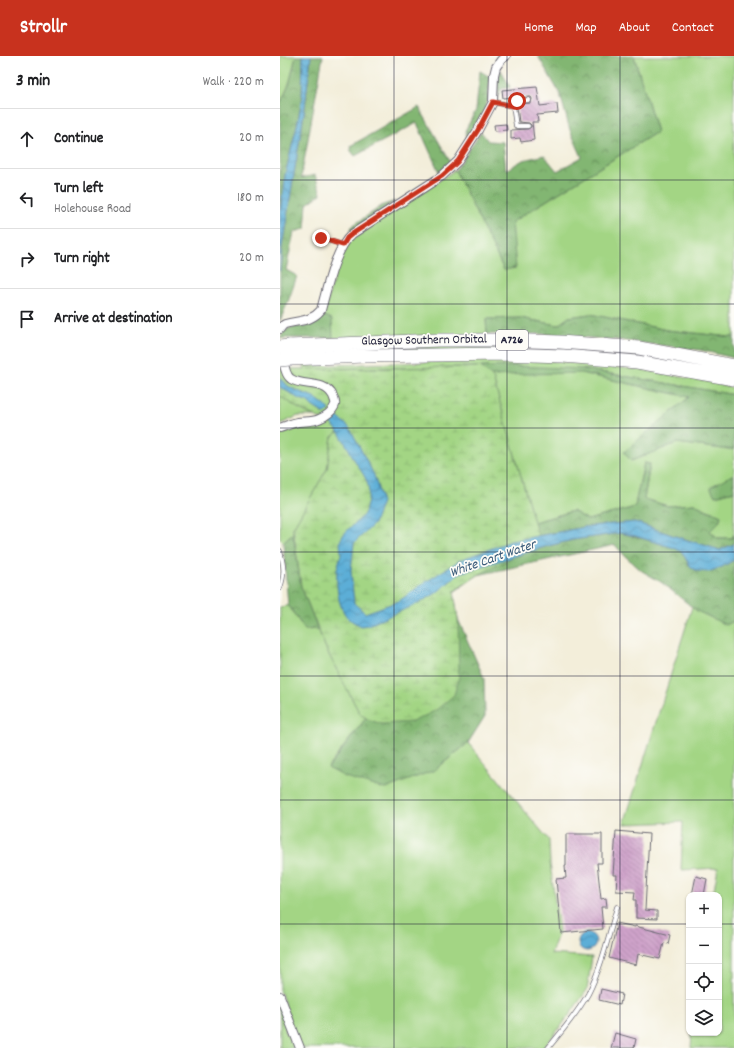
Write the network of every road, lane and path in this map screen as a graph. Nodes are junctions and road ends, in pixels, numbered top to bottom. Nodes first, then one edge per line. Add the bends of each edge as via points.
1 (506, 56) edge
2 (530, 100) dead end
3 (493, 102) junction
4 (513, 106) junction
5 (528, 126) dead end
6 (321, 238) dead end
7 (343, 245) junction
8 (280, 329) edge
9 (283, 346) edge
10 (285, 360) edge
11 (734, 366) edge
12 (734, 379) edge
13 (280, 428) edge
14 (280, 551) edge
15 (280, 588) edge
16 (617, 907) dead end
17 (280, 996) edge
18 (300, 1048) edge
19 (548, 1048) edge

1 - 3 street via 496,67
2 - 4 lane via 517,101
3 - 4 lane
3 - 7 street via 478,130 453,166 442,176 352,234
4 - 5 lane via 516,126
6 - 7 lane
7 - 8 street via 321,310 312,318 285,324
9 - 11 highway, Glasgow Southern Orbital / A726 via 438,340 560,342 639,348
9 - 13 street via 287,375 290,379 325,388 330,392 335,405 319,420 296,422
10 - 12 highway, Glasgow Southern Orbital / A726 via 501,354 562,356 637,362
14 - 15 lane via 284,567
16 - 19 lane via 598,971 588,994 567,1026
17 - 18 street

